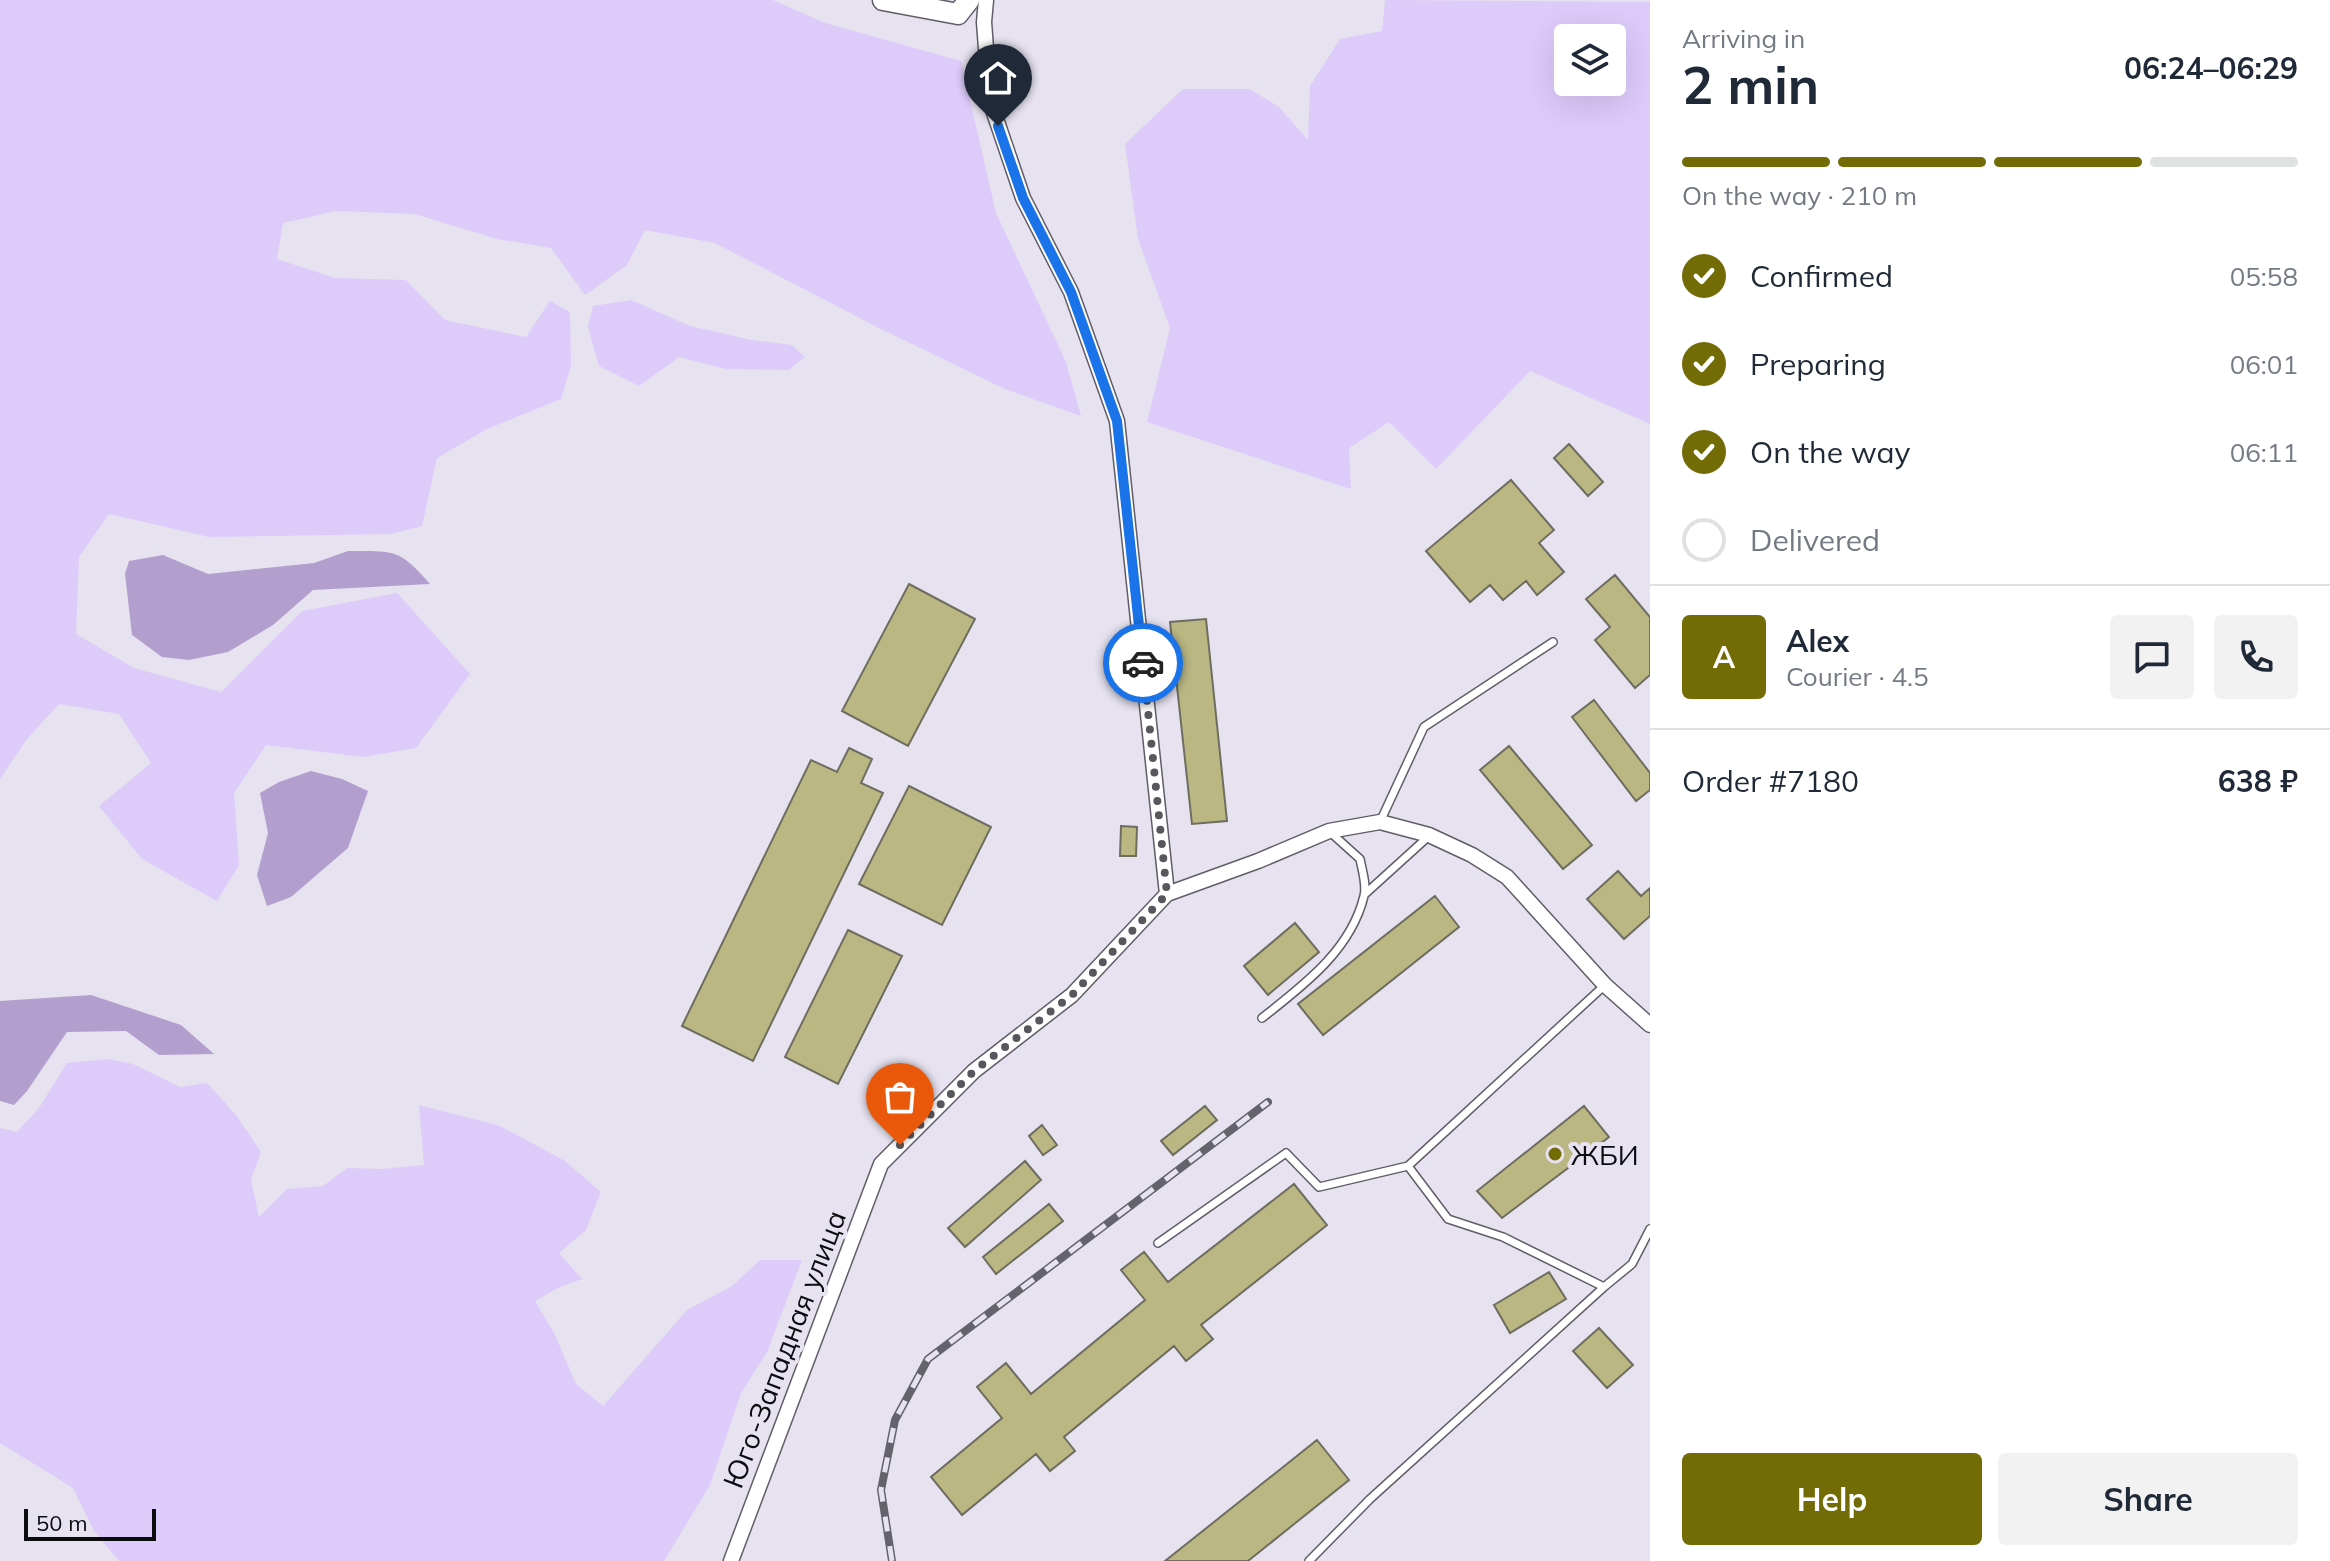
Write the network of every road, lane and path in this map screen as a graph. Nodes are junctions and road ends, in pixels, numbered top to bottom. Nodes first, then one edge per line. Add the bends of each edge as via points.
1 (883, 0) edge
2 (986, 0) edge
3 (964, 7) edge
4 (984, 22) junction
5 (1553, 642) dead end
6 (1380, 822) junction
7 (1329, 831) junction
8 (1429, 835) junction
9 (1167, 894) junction
10 (1365, 894) junction
11 (1605, 985) junction
12 (1262, 1018) dead end
13 (1645, 1021) edge
14 (1650, 1033) edge
15 (1408, 1166) junction
16 (1650, 1229) edge
17 (1158, 1243) dead end
18 (1604, 1287) junction
19 (731, 1561) edge
20 (1309, 1561) edge

1 - 3 street
2 - 4 street
3 - 4 street
4 - 9 street via 990,101 1023,198 1071,292 1117,421
5 - 6 lane via 1424,727
6 - 7 street, Юго-Западная улица
6 - 8 street, Юго-Западная улица
7 - 9 street, Юго-Западная улица
7 - 10 lane via 1360,859
8 - 10 lane
8 - 11 street, Юго-Западная улица via 1507,877
9 - 19 street, Юго-Западная улица via 1072,995 974,1071 881,1164
10 - 12 lane via 1344,943
11 - 13 street, Юго-Западная улица
11 - 15 lane
13 - 14 lane
15 - 17 lane via 1319,1187 1286,1153
15 - 18 lane via 1448,1219 1503,1237
16 - 18 lane via 1632,1264
18 - 20 lane

